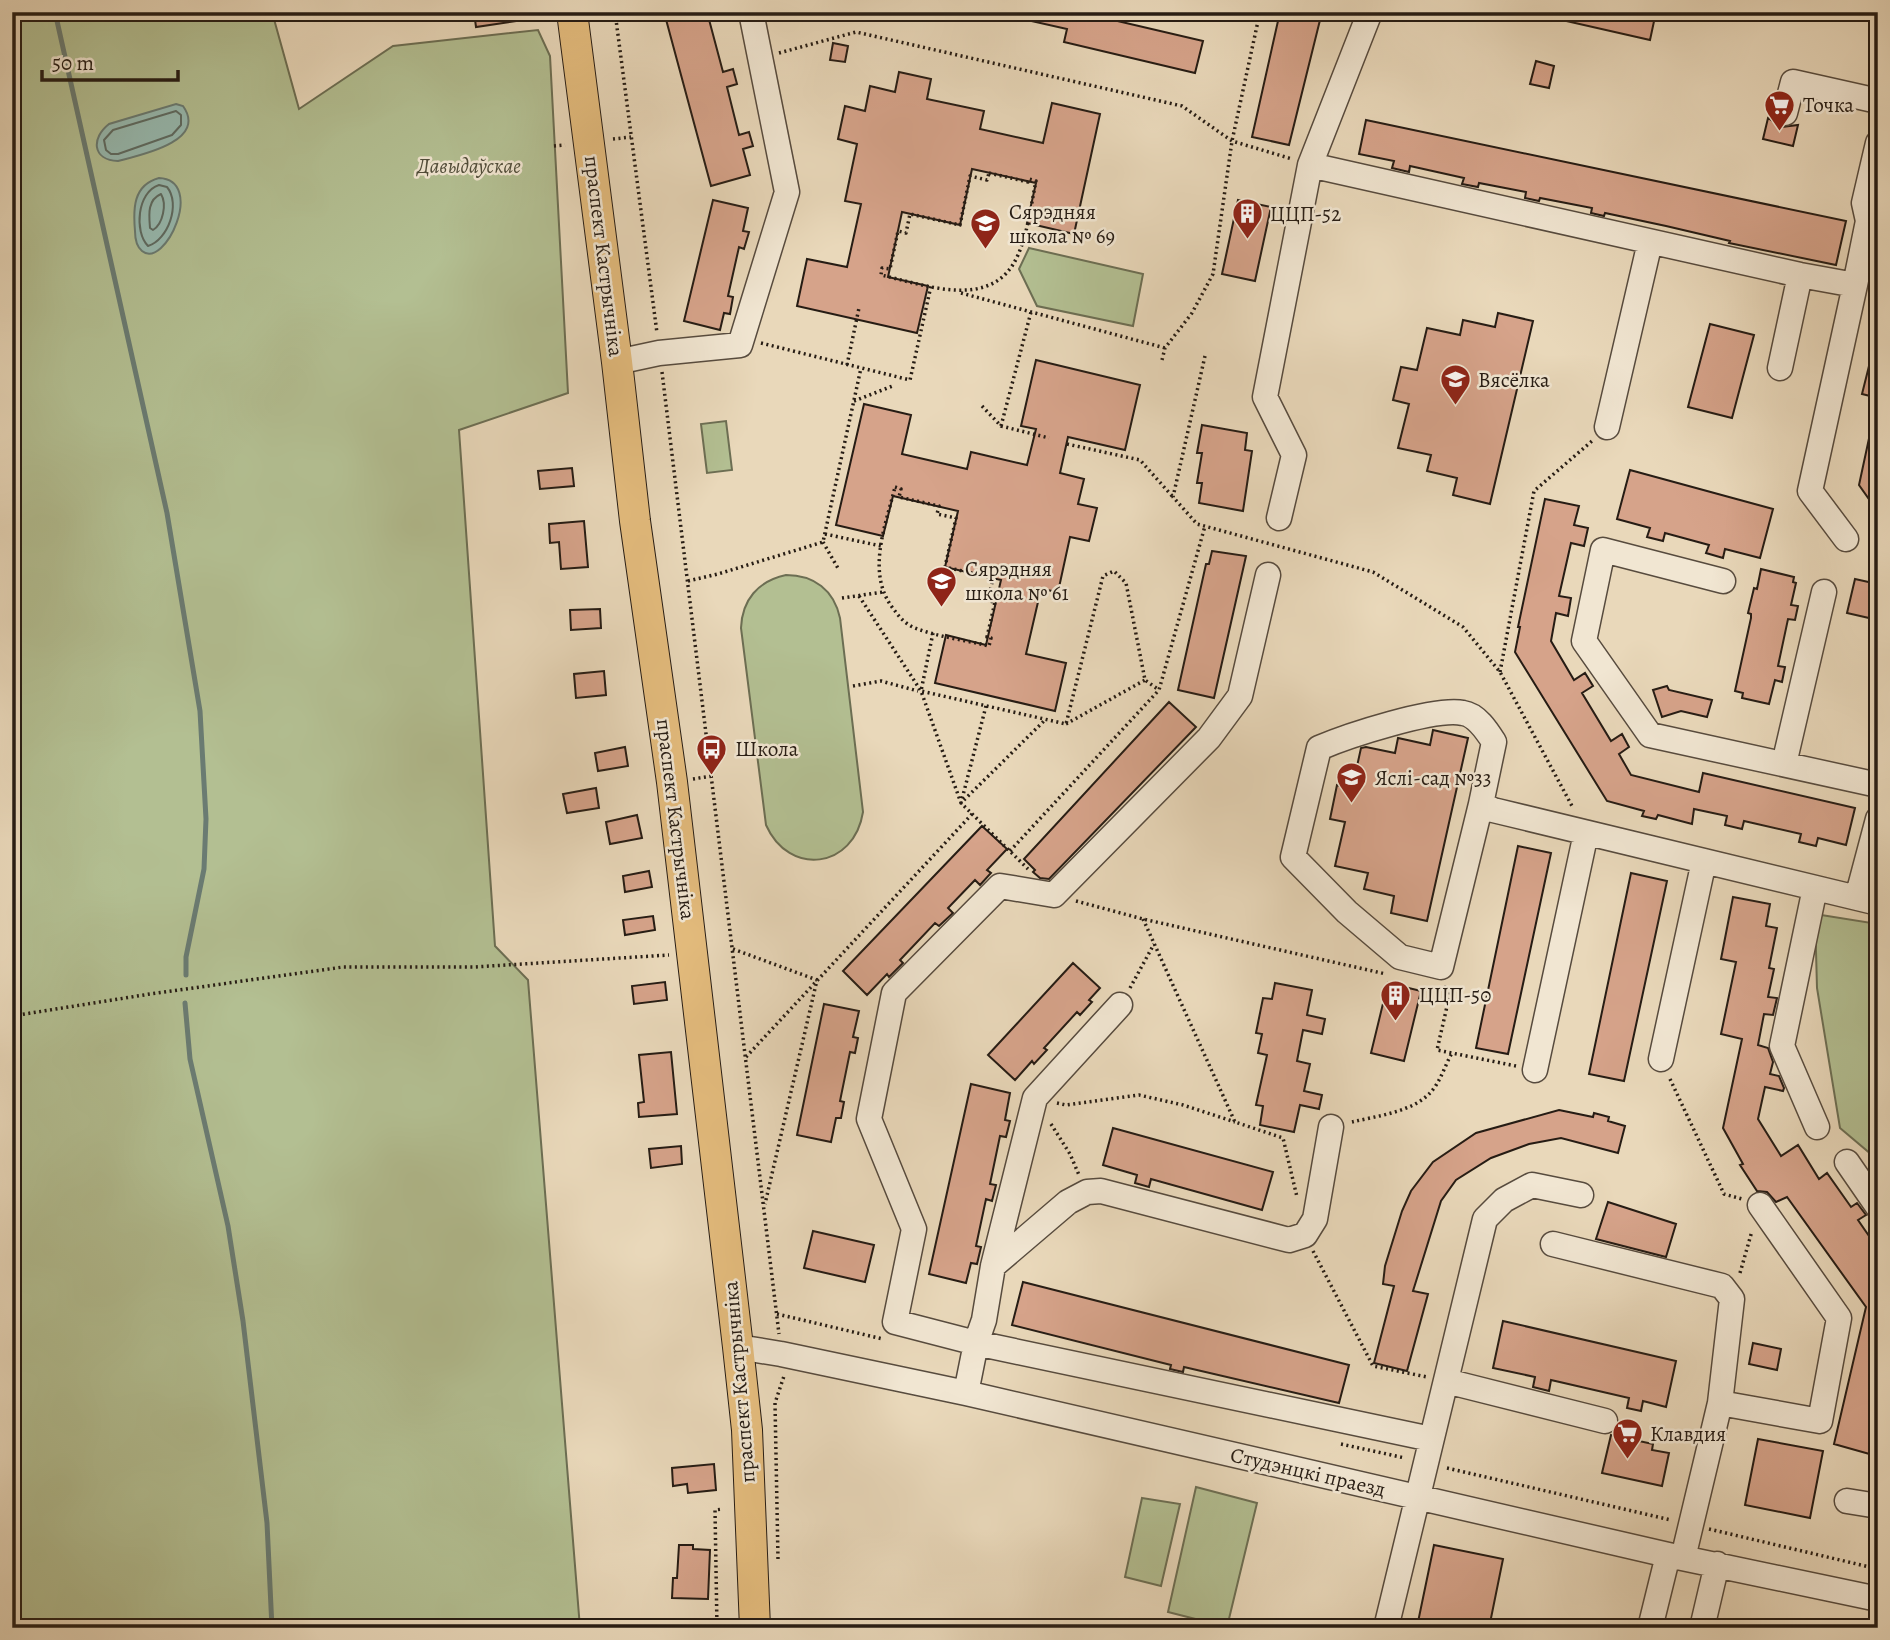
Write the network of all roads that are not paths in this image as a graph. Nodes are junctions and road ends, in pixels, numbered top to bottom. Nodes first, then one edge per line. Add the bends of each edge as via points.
1 (572, 12) edge
2 (751, 12) edge
3 (1370, 12) edge
4 (1878, 102) edge
5 (1785, 113) dead end
6 (1878, 142) edge
7 (1310, 165) junction
8 (1873, 222) edge
9 (1650, 242) junction
10 (1800, 275) junction
11 (1855, 285) junction
12 (617, 362) junction
13 (1780, 368) dead end
14 (1607, 427) road end
15 (1279, 518) dead end
16 (1846, 539) dead end
17 (1268, 575) dead end
18 (1723, 581) dead end
19 (1824, 592) dead end
20 (1784, 764) junction
21 (1878, 785) edge
22 (1481, 804) junction
23 (1878, 819) edge
24 (1586, 833) junction
25 (1704, 861) junction
26 (1815, 888) junction
27 (1867, 901) edge
28 (1121, 1005) road end
29 (1661, 1059) road end
30 (1535, 1070) road end
31 (1331, 1126) road end
32 (1817, 1127) dead end
33 (1847, 1162) dead end
34 (1581, 1195) dead end
35 (1760, 1205) road end
36 (1878, 1207) edge
37 (1553, 1244) dead end
38 (993, 1266) junction
39 (976, 1343) junction
40 (738, 1347) junction
41 (1446, 1381) junction
42 (966, 1393) junction
43 (1720, 1403) junction
44 (1605, 1421) dead end
45 (1432, 1439) junction
46 (1417, 1497) junction
47 (1847, 1501) dead end
48 (1878, 1506) edge
49 (1676, 1557) junction
50 (1717, 1564) junction
51 (1878, 1599) edge
52 (755, 1628) edge
53 (1386, 1628) edge
54 (1650, 1628) edge
55 (1702, 1628) edge

1 - 12 main road, праспект Кастрычніка
2 - 12 street via 787,192 740,345
3 - 7 street
4 - 5 street via 1793,82
6 - 8 street via 1864,203
7 - 9 street
7 - 15 street via 1265,397 1294,455
8 - 11 street
9 - 10 street
9 - 14 street
10 - 11 street
10 - 13 street
11 - 16 street via 1810,491
12 - 40 main road, праспект Кастрычніка
17 - 39 street via 1240,696 1209,738 1054,895 1000,886 894,993 869,1119 914,1229 895,1322
18 - 20 street via 1603,550 1584,641 1650,734
19 - 20 street
20 - 21 street
22 - 22 street via 1494,742 1484,726 1465,713 1433,714 1342,738 1320,748 1293,856 1347,912 1400,957 1441,967
22 - 24 street
23 - 27 street
24 - 25 street
24 - 30 street
25 - 26 street
25 - 29 street
26 - 27 street
26 - 32 street via 1782,1046
28 - 38 street via 1035,1098
31 - 38 street via 1315,1219 1305,1236 1289,1240 1101,1191 1087,1192 1068,1202
33 - 36 street
34 - 41 street via 1532,1185 1504,1200 1485,1219
35 - 43 street via 1839,1318 1820,1421
37 - 43 street via 1722,1286 1732,1299
38 - 39 street
39 - 42 street
39 - 45 street
40 - 42 street, Студэнцкі праезд
40 - 52 main road, праспект Кастрычніка via 747,1430
41 - 44 street
41 - 45 street
42 - 46 street, Студэнцкі праезд
43 - 49 street via 1691,1525
45 - 46 street
46 - 49 street, Студэнцкі праезд
46 - 53 street
47 - 48 street
49 - 50 street, Студэнцкі праезд
49 - 54 street
50 - 51 street, Студэнцкі праезд
50 - 55 street

